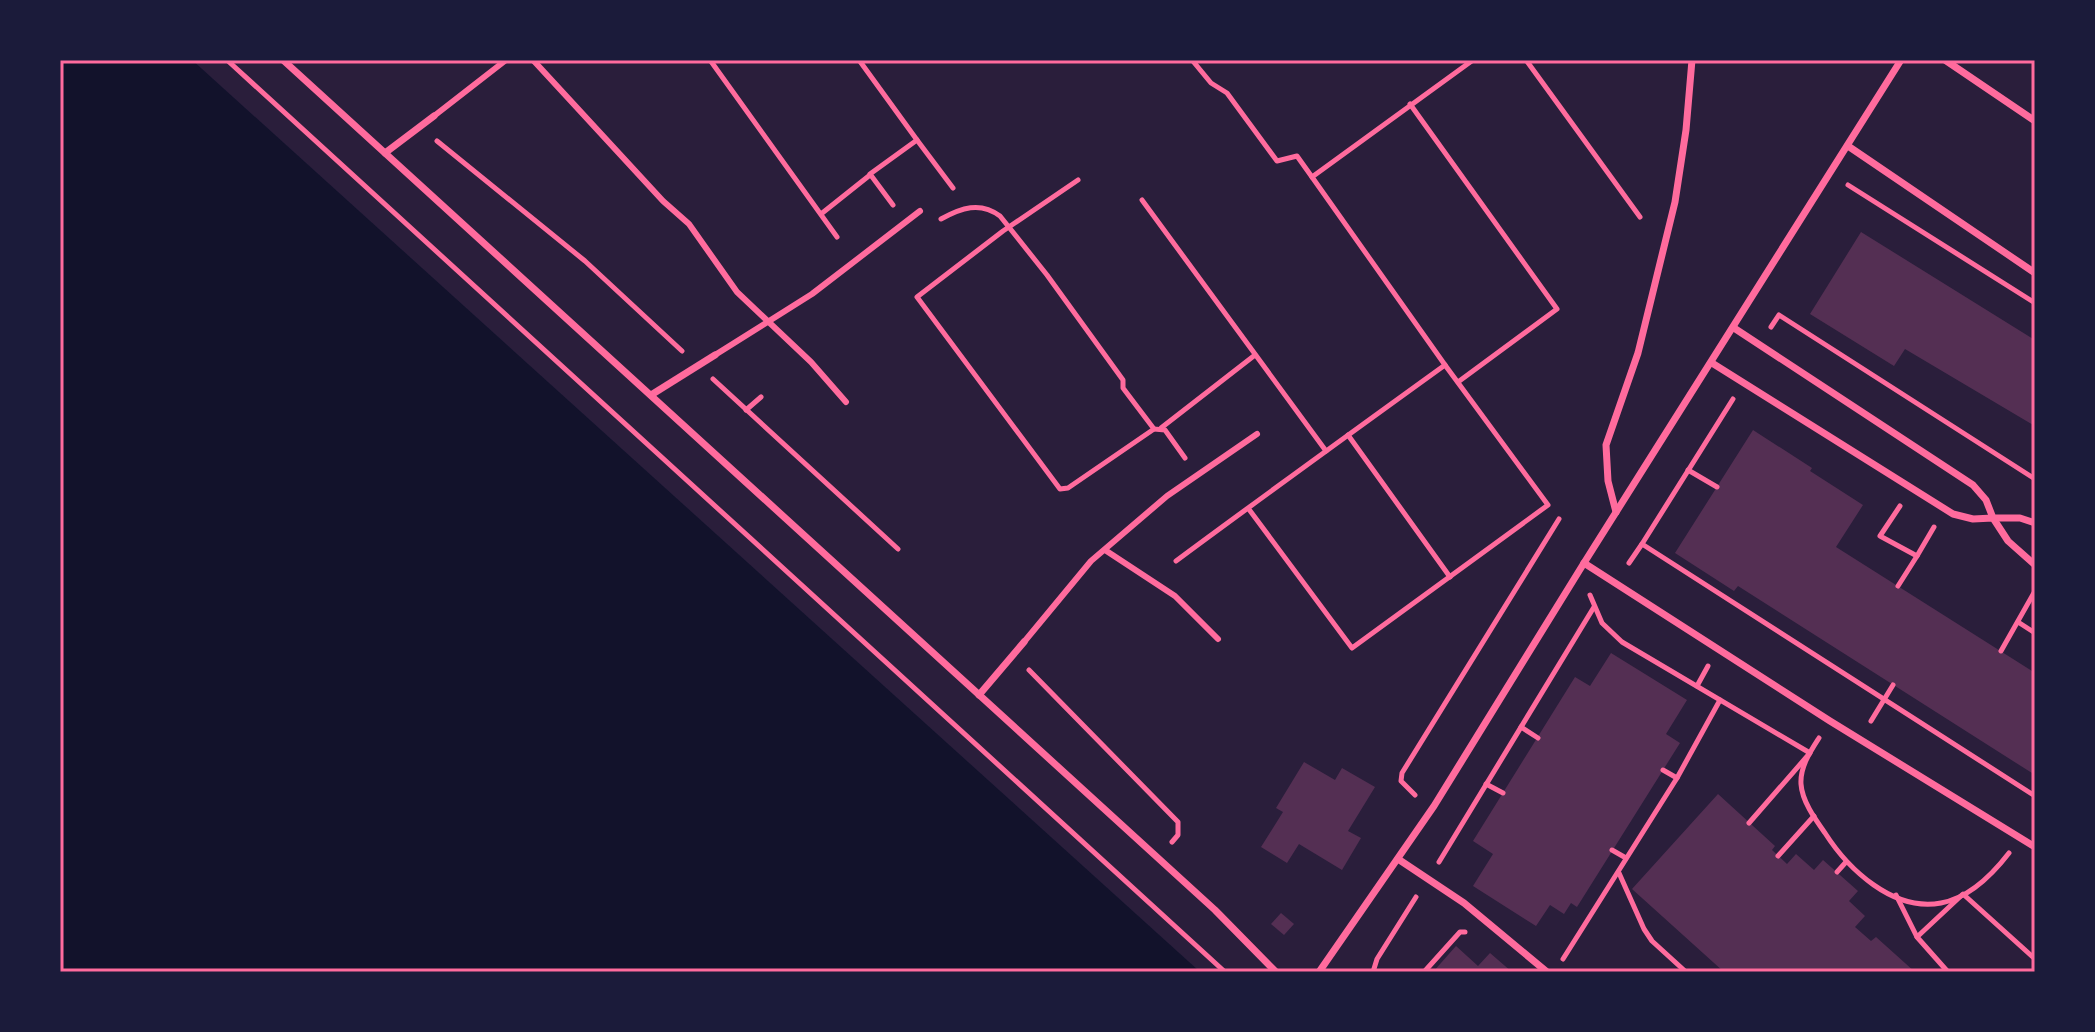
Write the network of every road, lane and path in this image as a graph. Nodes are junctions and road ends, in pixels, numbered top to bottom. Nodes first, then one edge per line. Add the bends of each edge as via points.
1 (227, 60) edge
2 (283, 60) edge
3 (506, 60) edge
4 (533, 60) edge
5 (710, 60) edge
6 (859, 60) edge
7 (1192, 60) edge
8 (1473, 60) edge
9 (1526, 60) edge
10 (1692, 60) edge
11 (1901, 60) edge
12 (1945, 60) edge
13 (1410, 104) junction
14 (434, 116) joint
15 (2035, 121) edge
16 (419, 127) junction
17 (917, 140) junction
18 (1848, 146) junction
19 (385, 153) junction
20 (870, 174) junction
21 (1312, 177) junction
22 (1078, 180) dead end
23 (1844, 183) dead end
24 (953, 188) dead end
25 (1142, 200) dead end
26 (920, 211) joint
27 (821, 214) junction
28 (1640, 217) dead end
29 (905, 222) junction
30 (1009, 228) junction
31 (837, 237) dead end
32 (2035, 273) edge
33 (2035, 303) edge
34 (1779, 315) dead end
35 (767, 322) junction
36 (1734, 328) junction
37 (715, 355) joint
38 (1255, 355) junction
39 (1712, 363) junction
40 (698, 365) junction
41 (1445, 365) junction
42 (1458, 382) junction
43 (651, 395) junction
44 (761, 397) dead end
45 (1734, 398) dead end
46 (846, 402) dead end
47 (746, 410) junction
48 (1157, 428) junction
49 (1257, 434) dead end
50 (1348, 435) junction
51 (1326, 451) junction
52 (2035, 468) edge
53 (1688, 470) junction
54 (1198, 475) junction
55 (2032, 478) edge
56 (1717, 487) dead end
57 (1910, 488) junction
58 (1248, 508) junction
59 (1944, 509) junction
60 (1616, 512) junction
61 (1993, 518) junction
62 (1559, 519) dead end
63 (2035, 523) edge
64 (1642, 544) junction
65 (898, 549) dead end
66 (1105, 550) junction
67 (1917, 556) junction
68 (1176, 561) dead end
69 (1584, 563) junction
70 (1629, 563) dead end
71 (2035, 565) edge
72 (1450, 577) junction
73 (1898, 586) dead end
74 (2035, 591) edge
75 (1594, 607) junction
76 (2018, 622) junction
77 (2035, 633) edge
78 (1218, 639) dead end
79 (1024, 642) joint
80 (2001, 651) dead end
81 (1012, 655) junction
82 (1893, 685) dead end
83 (979, 695) junction
84 (1884, 699) junction
85 (1720, 700) junction
86 (1830, 721) junction
87 (1521, 727) junction
88 (1538, 738) dead end
89 (1861, 739) junction
90 (1810, 753) junction
91 (1663, 770) dead end
92 (1677, 778) junction
93 (1486, 784) junction
94 (1503, 793) dead end
95 (2035, 796) edge
96 (1434, 806) junction
97 (1814, 816) junction
98 (1749, 823) dead end
99 (2019, 836) junction
100 (2035, 847) edge
101 (1612, 850) dead end
102 (1778, 856) dead end
103 (1158, 857) junction
104 (1626, 858) junction
105 (1398, 859) junction
106 (1846, 862) junction
107 (1618, 872) junction
108 (1837, 872) dead end
109 (1428, 878) junction
110 (1963, 894) junction
111 (1896, 895) junction
112 (1474, 935) dead end
113 (1917, 937) junction
114 (2035, 959) edge
115 (1561, 962) dead end
116 (1225, 972) edge
117 (1276, 972) edge
118 (1319, 972) edge
119 (1373, 972) edge
120 (1424, 972) edge
121 (1547, 972) edge
122 (1686, 972) edge
123 (1948, 972) edge

1 - 116 path
2 - 19 street
3 - 14 lane
4 - 35 lane via 689,224 737,292
5 - 27 path
6 - 17 path
7 - 21 path via 1227,93 1277,161 1297,156
8 - 13 path
9 - 28 path
10 - 60 street via 1675,202 1638,353 1606,445
11 - 18 street
12 - 15 street
13 - 21 path
13 - 42 path via 1557,309
14 - 16 street
16 - 19 street
16 - 40 path via 585,261
17 - 20 path
17 - 24 path
18 - 32 street
18 - 36 street
19 - 43 street
20 - 27 path
20 - 29 path
21 - 41 path
22 - 30 path
23 - 33 path
25 - 38 path
26 - 29 lane
26 - 30 path via 938,220 961,209 991,209
27 - 31 path
29 - 35 lane
30 - 48 path
30 - 48 path via 921,292 918,302 1060,489
34 - 55 path
35 - 37 lane
35 - 46 lane
36 - 39 street
36 - 61 street via 1973,485
37 - 40 street
38 - 48 path
38 - 51 path
39 - 57 street
39 - 60 street
40 - 43 street
40 - 47 path
41 - 42 path
41 - 50 path
42 - 72 path via 1548,505
43 - 83 street
44 - 47 path
45 - 53 path
47 - 65 path
48 - 54 path
49 - 54 lane
50 - 51 path
50 - 72 path
51 - 58 path
52 - 55 path
53 - 56 path
53 - 64 path
54 - 66 lane
57 - 59 street
57 - 67 path via 1880,536
58 - 68 path
58 - 72 path via 1352,648
59 - 61 street via 1973,519
59 - 67 path
60 - 69 street
61 - 63 street
61 - 71 street via 2008,541
62 - 96 path via 1402,773 1406,787
64 - 70 path
64 - 84 path
66 - 78 lane via 1175,596
66 - 79 lane
67 - 73 path
69 - 75 path
69 - 86 street
69 - 96 street
74 - 76 path
75 - 85 path via 1622,642
75 - 87 path
76 - 77 path
76 - 80 path
79 - 81 street
81 - 83 street
81 - 103 path via 1178,822 1178,835
82 - 84 path
83 - 103 street
84 - 89 path
84 - 95 path
85 - 90 path
85 - 92 path
86 - 89 street
86 - 90 path
87 - 88 path
87 - 93 path
89 - 99 street
90 - 97 path via 1801,785
90 - 98 path
91 - 92 path
92 - 104 path
93 - 94 path
93 - 109 path
96 - 105 street
97 - 102 path
97 - 106 path
99 - 100 street
99 - 110 path via 1996,870
101 - 104 path
103 - 117 street
104 - 107 path
105 - 109 street
105 - 118 street
106 - 108 path
106 - 111 path via 1867,881
107 - 115 path
107 - 122 path via 1652,941
109 - 119 path
109 - 121 street
110 - 111 path via 1939,904
110 - 113 path
110 - 114 path
111 - 113 path
112 - 120 path via 1460,932
113 - 123 path

